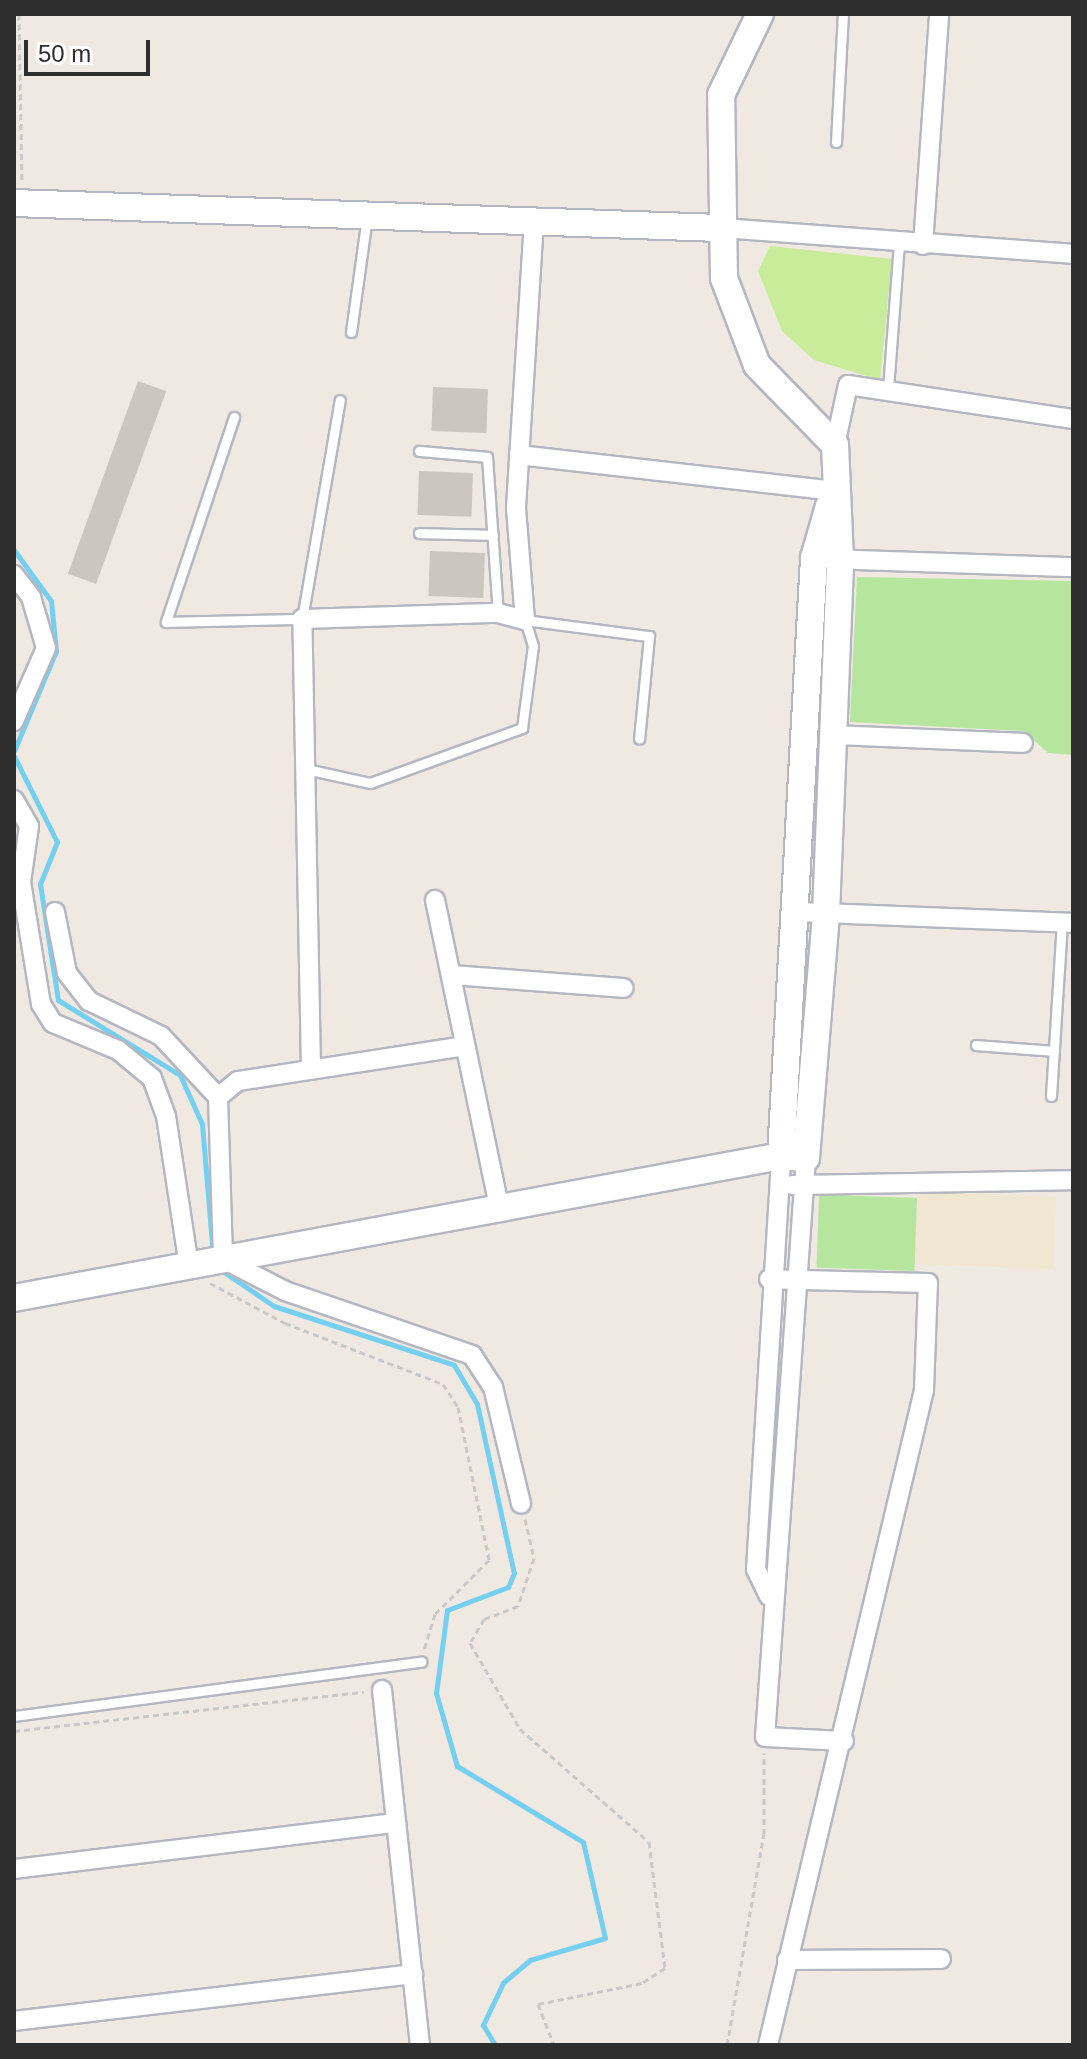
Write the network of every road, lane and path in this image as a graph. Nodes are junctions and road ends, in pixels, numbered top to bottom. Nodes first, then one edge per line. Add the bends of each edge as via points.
1 (19, 14) edge
2 (760, 14) edge
3 (843, 14) edge
4 (939, 14) edge
5 (836, 142) dead end
6 (18, 203) edge
7 (368, 214) junction
8 (534, 220) junction
9 (721, 228) junction
10 (899, 243) junction
11 (923, 245) junction
12 (1073, 254) edge
13 (351, 332) dead end
14 (888, 389) junction
15 (340, 400) dead end
16 (234, 417) dead end
17 (1073, 419) edge
18 (835, 445) junction
19 (419, 451) dead end
20 (519, 455) junction
21 (833, 491) junction
22 (419, 533) dead end
23 (493, 535) junction
24 (827, 559) junction
25 (1073, 567) edge
26 (14, 575) edge
27 (498, 613) junction
28 (302, 619) junction
29 (525, 620) junction
30 (14, 721) edge
31 (834, 735) junction
32 (639, 739) dead end
33 (1023, 743) dead end
34 (306, 769) junction
35 (14, 800) edge
36 (435, 900) dead end
37 (55, 912) dead end
38 (813, 913) junction
39 (1067, 922) edge
40 (451, 975) junction
41 (624, 988) dead end
42 (976, 1045) dead end
43 (465, 1046) junction
44 (1054, 1051) junction
45 (311, 1069) junction
46 (1051, 1096) dead end
47 (218, 1097) junction
48 (793, 1157) junction
49 (1073, 1180) edge
50 (781, 1185) junction
51 (803, 1186) junction
52 (499, 1206) junction
53 (210, 1261) junction
54 (769, 1279) junction
55 (799, 1279) junction
56 (14, 1298) edge
57 (521, 1504) joint
58 (770, 1599) junction
59 (421, 1662) joint
60 (382, 1690) joint
61 (14, 1716) edge
62 (14, 1731) edge
63 (765, 1737) junction
64 (844, 1741) junction
65 (396, 1823) junction
66 (14, 1869) edge
67 (941, 1959) dead end
68 (787, 1960) junction
69 (413, 1974) junction
70 (14, 2021) edge
71 (420, 2045) edge
72 (554, 2045) edge
73 (727, 2045) edge
74 (768, 2045) edge

1 - 6 path
2 - 9 street via 721,95
3 - 5 lane
4 - 11 street
6 - 7 street
7 - 8 street
7 - 13 lane
8 - 9 street
8 - 20 street
9 - 10 street
9 - 18 street via 728,302 757,365
10 - 11 street
10 - 14 lane
11 - 12 street
14 - 17 street
14 - 18 street via 848,385
15 - 28 lane
16 - 28 lane via 166,622
18 - 21 street
19 - 23 lane via 487,457
20 - 21 street
20 - 29 street
21 - 24 street
22 - 23 lane
23 - 27 lane
24 - 25 street
24 - 31 street
24 - 38 street
26 - 30 street via 31,597 46,648
27 - 28 street
27 - 29 street
28 - 34 street
29 - 32 lane via 649,636
29 - 34 lane via 533,646 522,728 370,783
31 - 33 street
31 - 38 street
34 - 45 street
35 - 53 street via 29,826 21,882 41,1004 53,1023 118,1050 152,1078
36 - 40 street
37 - 47 street via 67,973 89,1001 161,1036
38 - 39 street
38 - 48 street
39 - 44 lane
40 - 41 street
40 - 43 street
42 - 44 lane
43 - 45 street
43 - 52 street
44 - 46 lane
45 - 47 street via 238,1081
47 - 53 street
48 - 50 street
48 - 51 street
48 - 52 street
49 - 51 street
50 - 51 street
50 - 54 street
51 - 55 street
52 - 53 street
53 - 56 street
53 - 57 street via 472,1355 493,1387
53 - 59 path via 218,1290 285,1323 443,1384 458,1407 489,1560 435,1614
54 - 55 street
54 - 58 street via 756,1569
55 - 58 street
55 - 64 street via 928,1283 924,1390
57 - 72 path via 534,1558 518,1606 484,1619 470,1643 520,1729 649,1842 665,1968 642,1983 538,2004
58 - 63 street
59 - 61 lane
60 - 62 path
60 - 65 street
63 - 64 street
63 - 73 path via 764,1834
64 - 68 street
65 - 66 street
65 - 69 street
67 - 68 street
68 - 74 street
69 - 70 street
69 - 71 street

